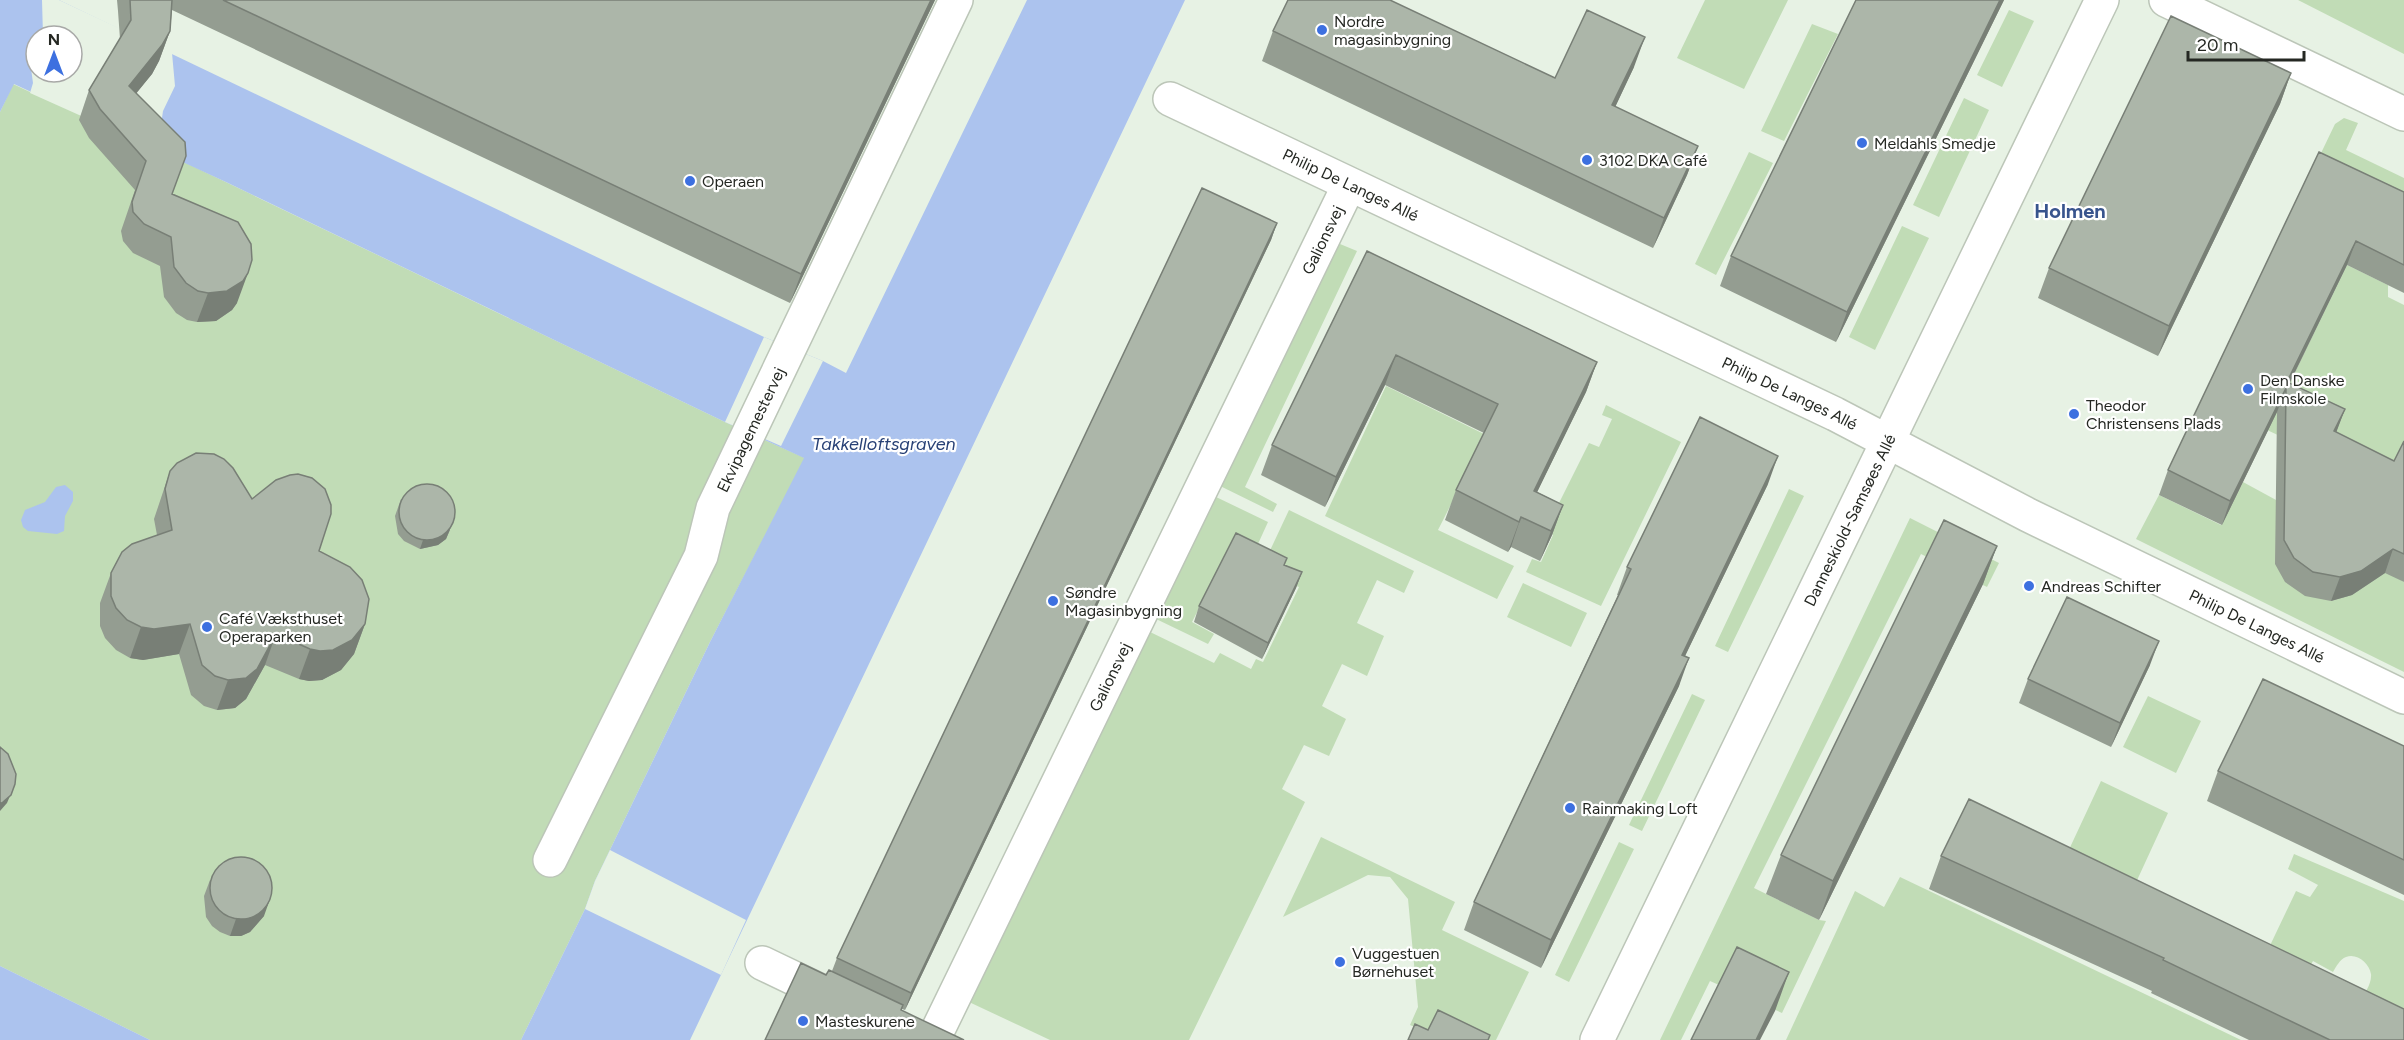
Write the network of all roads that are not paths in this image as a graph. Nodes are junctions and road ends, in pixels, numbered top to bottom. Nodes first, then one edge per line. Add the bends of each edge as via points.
1 (956, 0) edge
2 (2102, 0) edge
3 (2166, 0) edge
4 (1170, 99) dead end
5 (2404, 114) edge
6 (1349, 185) junction
7 (1889, 442) junction
8 (2404, 697) edge
9 (550, 860) dead end
10 (762, 963) dead end
11 (859, 1009) edge
12 (933, 1040) edge
13 (1597, 1040) edge

1 - 9 street, Ekvipagemestervej via 713,508 701,556
2 - 7 street, Danneskiold-Samsøes Allé
3 - 5 street
4 - 6 street, Philip De Langes Allé
6 - 7 street, Philip De Langes Allé
6 - 12 street, Galionsvej
7 - 8 street, Philip De Langes Allé via 2028,515
7 - 13 street, Danneskiold-Samsøes Allé
10 - 11 street

